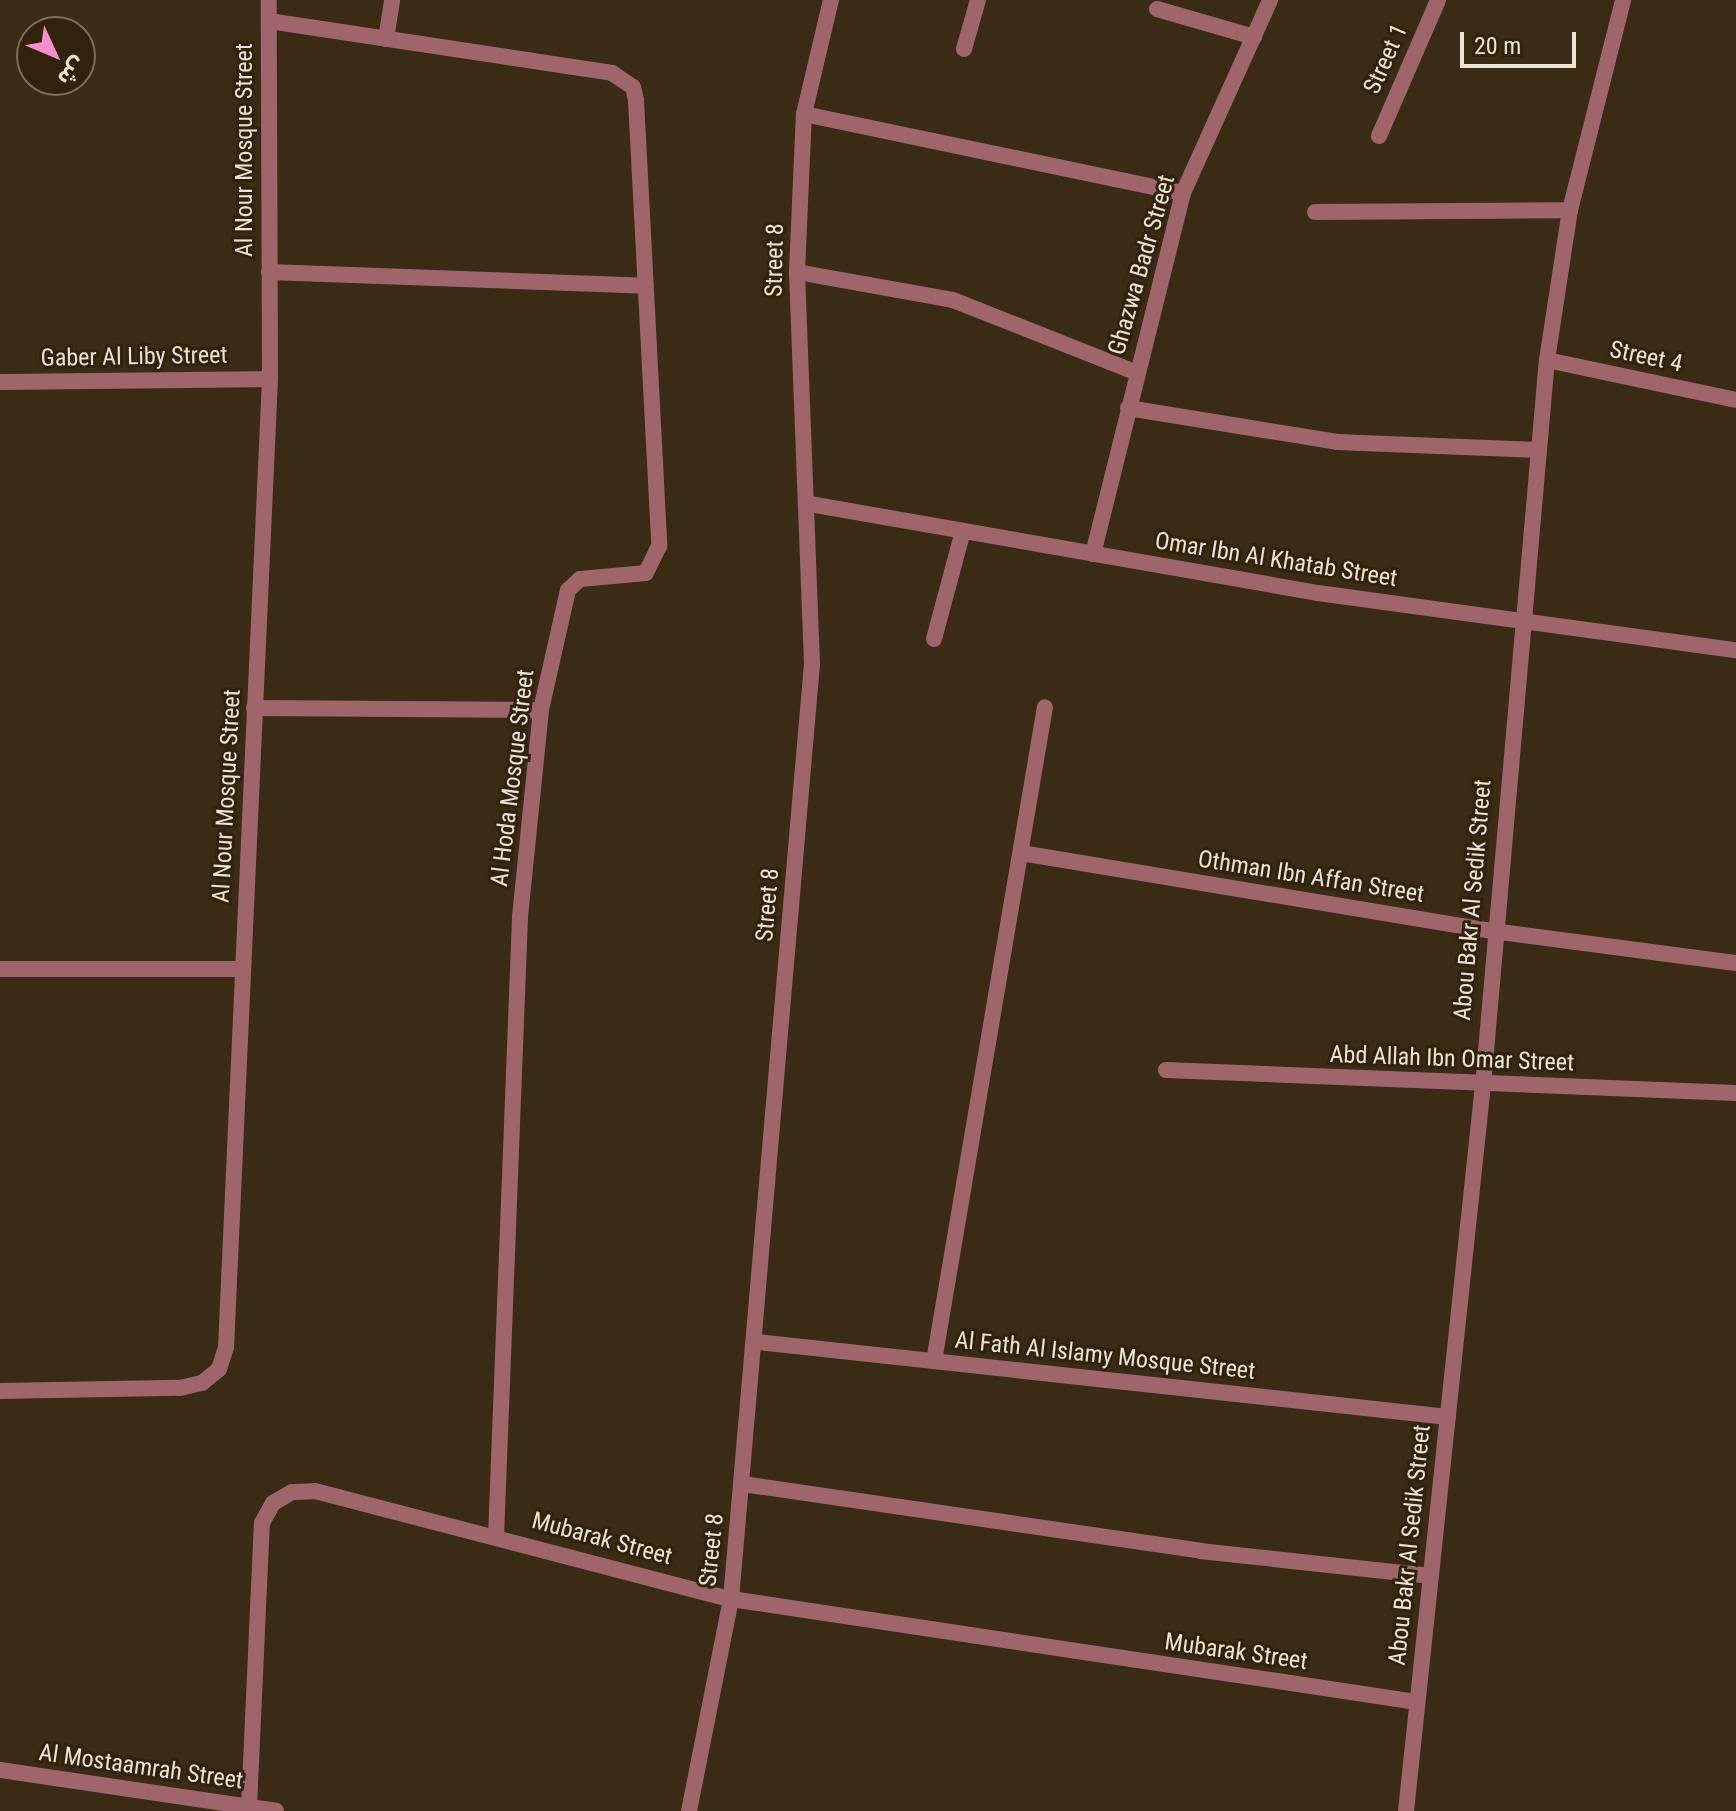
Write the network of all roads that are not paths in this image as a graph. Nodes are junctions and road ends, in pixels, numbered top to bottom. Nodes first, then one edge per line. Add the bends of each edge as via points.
1 (269, 0) edge
2 (392, 0) edge
3 (831, 0) edge
4 (978, 0) edge
5 (1270, 0) edge
6 (1438, 0) edge
7 (1623, 0) edge
8 (1157, 9) dead end
9 (269, 21) junction
10 (1254, 37) junction
11 (386, 39) junction
12 (964, 49) dead end
13 (804, 114) junction
14 (1379, 136) dead end
15 (1183, 193) junction
16 (1570, 210) junction
17 (1315, 212) dead end
18 (269, 272) junction
19 (797, 272) junction
20 (646, 286) junction
21 (1547, 360) junction
22 (1137, 373) junction
23 (270, 379) junction
24 (0, 382) edge
25 (1736, 400) edge
26 (1128, 408) junction
27 (1539, 450) junction
28 (810, 504) junction
29 (963, 531) junction
30 (1093, 554) junction
31 (1523, 616) junction
32 (934, 639) dead end
33 (1736, 650) edge
34 (1045, 707) dead end
35 (254, 708) junction
36 (541, 710) junction
37 (1021, 853) junction
38 (1493, 931) junction
39 (1736, 963) edge
40 (0, 969) edge
41 (243, 969) junction
42 (1166, 1070) dead end
43 (1483, 1085) junction
44 (1736, 1093) edge
45 (757, 1342) junction
46 (934, 1361) junction
47 (0, 1391) edge
48 (1448, 1417) junction
49 (743, 1484) junction
50 (496, 1536) junction
51 (1431, 1576) junction
52 (731, 1599) junction
53 (1417, 1702) junction
54 (0, 1770) edge
55 (186, 1805) edge
56 (249, 1807) junction
57 (276, 1811) edge
58 (689, 1811) edge
59 (1406, 1811) edge

1 - 9 street, Al Nour Mosque Street
2 - 11 street
3 - 13 street, Street 8
4 - 12 street
5 - 10 street, Ghazwa Badr Street
6 - 14 street, Street 1
7 - 16 street, Abou Bakr Al Sedik Street
8 - 10 street
9 - 11 street, Al Hoda Mosque Street
9 - 18 street, Al Nour Mosque Street
10 - 15 street, Ghazwa Badr Street
11 - 20 street, Al Hoda Mosque Street via 624,78 636,100
13 - 15 street
13 - 19 street, Street 8
15 - 22 street, Ghazwa Badr Street
16 - 17 street
16 - 21 street, Abou Bakr Al Sedik Street
18 - 20 street
18 - 23 street, Al Nour Mosque Street
19 - 22 street via 953,300
19 - 28 street, Street 8
20 - 36 street, Al Hoda Mosque Street via 657,562 646,573 580,579 568,590
21 - 25 street, Street 4
21 - 27 street, Abou Bakr Al Sedik Street
22 - 26 street, Ghazwa Badr Street
23 - 24 street, Gaber Al Liby Street
23 - 35 street, Al Nour Mosque Street
26 - 27 street via 1337,442
26 - 30 street, Ghazwa Badr Street
27 - 31 street, Abou Bakr Al Sedik Street
28 - 29 street, Omar Ibn Al Khatab Street
28 - 45 street, Street 8 via 812,664
29 - 30 street, Omar Ibn Al Khatab Street
29 - 32 street
30 - 31 street, Omar Ibn Al Khatab Street via 1420,608
31 - 33 street, Omar Ibn Al Khatab Street
31 - 38 street, Abou Bakr Al Sedik Street
34 - 37 street
35 - 36 street
35 - 41 street, Al Nour Mosque Street
36 - 50 street, Al Hoda Mosque Street via 520,918
37 - 38 street, Othman Ibn Affan Street
37 - 46 street
38 - 39 street, Othman Ibn Affan Street
38 - 43 street, Abou Bakr Al Sedik Street
40 - 41 street
41 - 47 street, Al Nour Mosque Street via 219,1369 202,1383 180,1388
42 - 43 street, Abd Allah Ibn Omar Street
43 - 44 street, Abd Allah Ibn Omar Street
43 - 48 street, Abou Bakr Al Sedik Street
45 - 46 street, Al Fath Al Islamy Mosque Street
45 - 49 street, Street 8
46 - 48 street, Al Fath Al Islamy Mosque Street
48 - 51 street, Abou Bakr Al Sedik Street
49 - 51 street via 1002,1525
49 - 52 street, Street 8
50 - 52 street, Mubarak Street
50 - 56 street, Mubarak Street via 315,1491 273,1503 262,1523
51 - 53 street, Abou Bakr Al Sedik Street
52 - 53 street, Mubarak Street
52 - 58 street, Street 8
53 - 59 street, Abou Bakr Al Sedik Street
54 - 55 street, Al Mostaamrah Street
55 - 56 street, Al Mostaamrah Street
56 - 57 street, Al Mostaamrah Street

